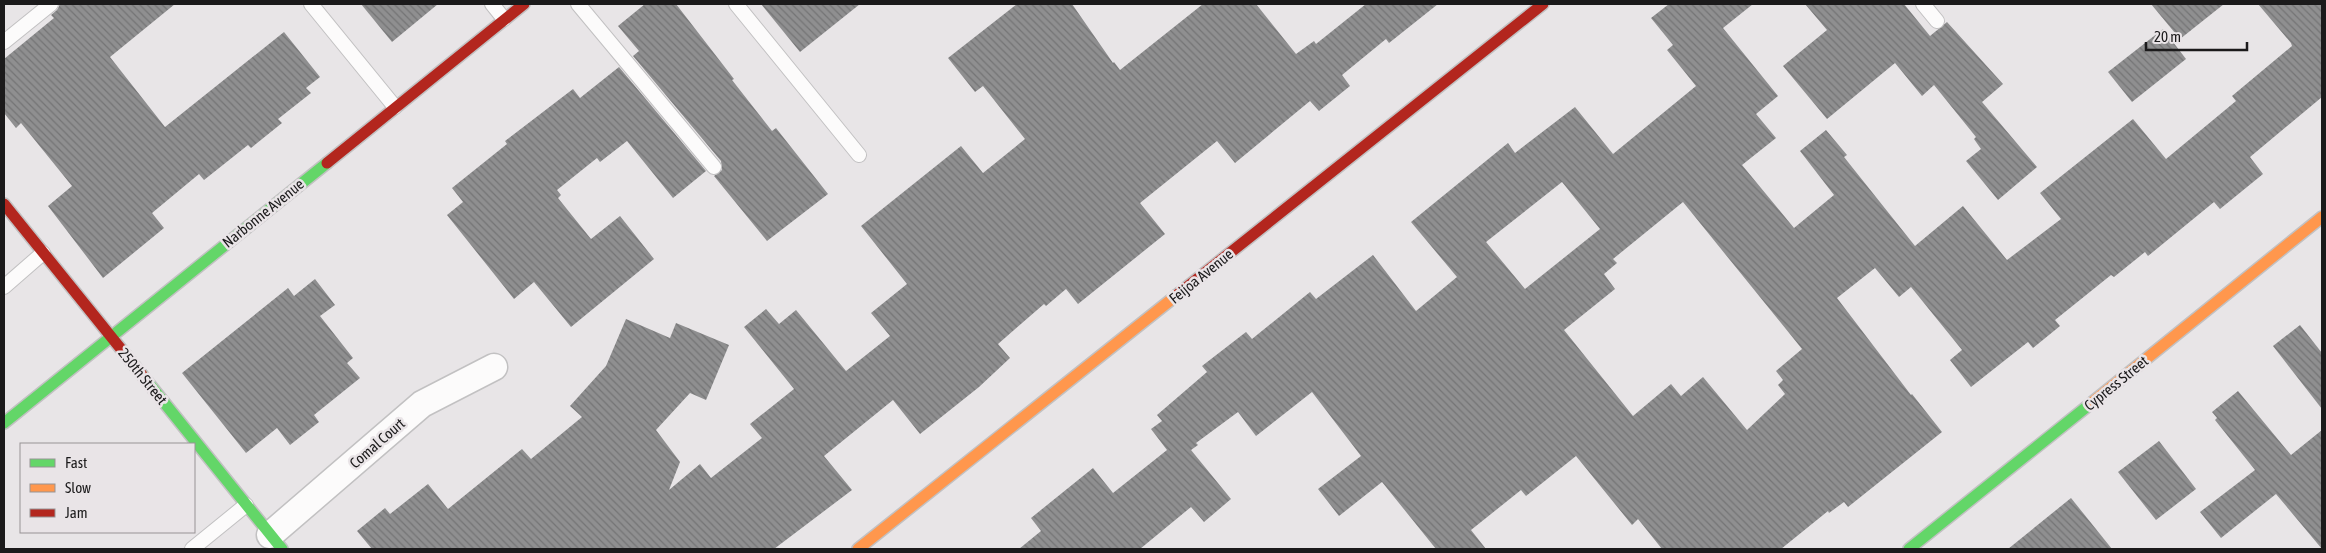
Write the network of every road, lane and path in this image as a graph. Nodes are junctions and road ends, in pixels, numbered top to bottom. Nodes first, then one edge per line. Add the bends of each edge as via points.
1 (52, 4) edge
2 (311, 4) edge
3 (492, 4) edge
4 (524, 4) edge
5 (578, 4) edge
6 (736, 4) edge
7 (1543, 4) edge
8 (1923, 4) edge
9 (504, 19) junction
10 (1937, 21) dead end
11 (4, 42) edge
12 (395, 107) junction
13 (860, 155) dead end
14 (714, 167) dead end
15 (4, 204) edge
16 (2322, 217) edge
17 (43, 253) junction
18 (4, 287) edge
19 (110, 336) junction
20 (494, 367) dead end
21 (4, 423) edge
22 (246, 505) junction
23 (276, 542) edge
24 (192, 549) edge
25 (858, 549) edge
26 (1909, 549) edge

1 - 11 lane
2 - 12 lane
3 - 9 lane
4 - 9 street, Narbonne Avenue
5 - 14 lane
6 - 13 lane
7 - 25 street, Feijoa Avenue
8 - 10 lane
9 - 12 street, Narbonne Avenue
12 - 19 street, Narbonne Avenue
15 - 17 street, 250th Street
16 - 26 street, Cypress Street
17 - 18 lane
17 - 19 street, 250th Street
19 - 21 street, Narbonne Avenue
19 - 22 street, 250th Street
20 - 23 street, Comal Court via 422,404
22 - 23 street, 250th Street
22 - 24 lane

